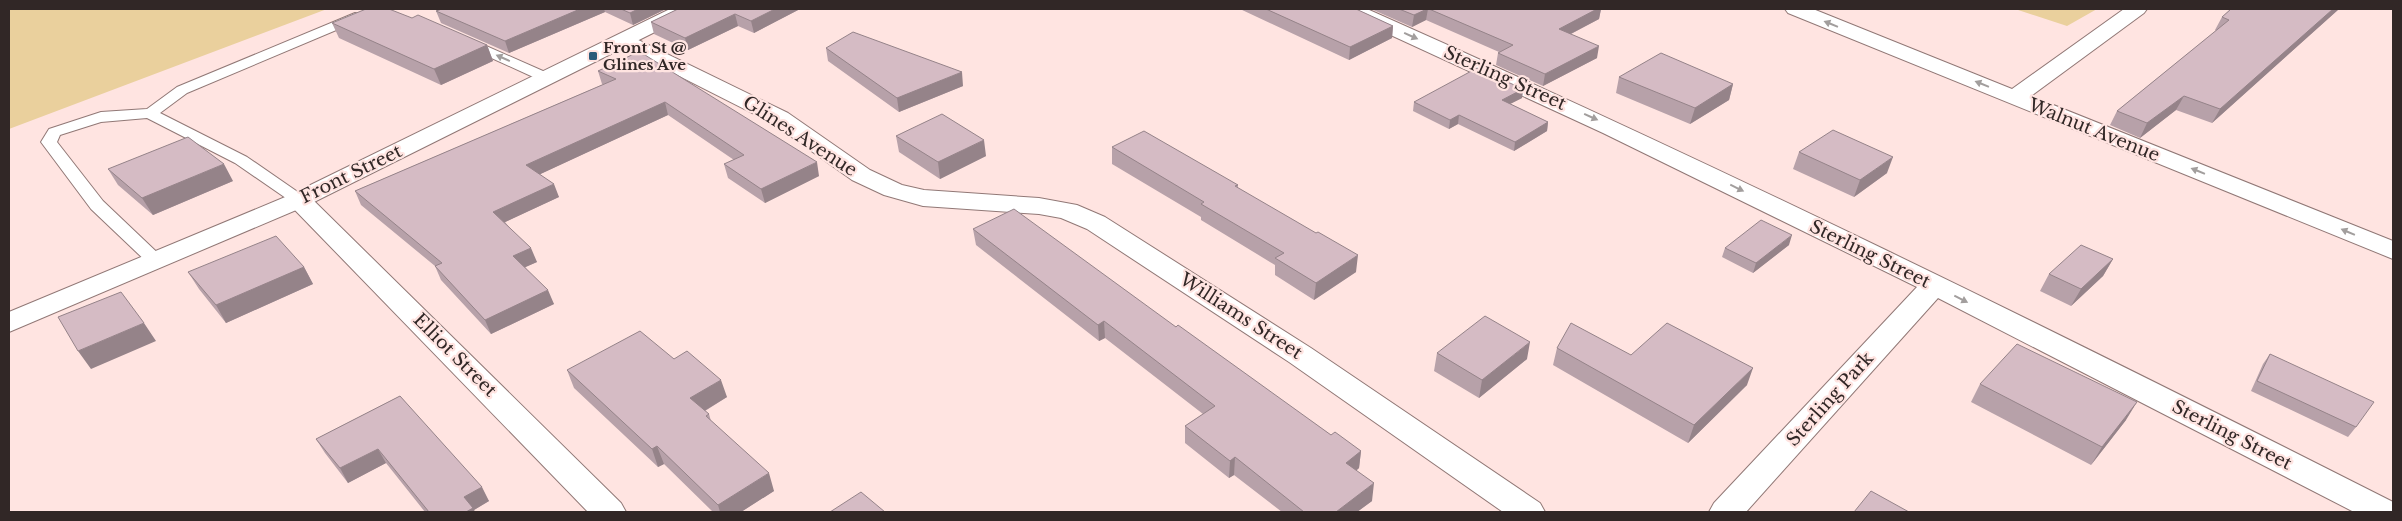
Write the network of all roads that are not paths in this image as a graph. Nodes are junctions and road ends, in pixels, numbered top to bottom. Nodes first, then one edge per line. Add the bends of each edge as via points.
1 (686, 9) edge
2 (1350, 9) edge
3 (1795, 9) edge
4 (2137, 9) edge
5 (368, 12) edge
6 (460, 38) edge
7 (626, 40) junction
8 (548, 78) junction
9 (2014, 98) junction
10 (150, 114) junction
11 (923, 198) joint
12 (299, 200) junction
13 (2393, 251) edge
14 (157, 262) junction
15 (1934, 285) junction
16 (9, 324) edge
17 (609, 512) edge
18 (1528, 512) edge
19 (1726, 512) edge
20 (2384, 512) edge

1 - 7 street, Front Street
2 -> 15 street, Sterling Street via 1598,120
9 -> 3 street, Walnut Avenue
4 - 9 street
5 - 10 lane via 182,90
8 -> 6 lane
7 - 8 street, Front Street
7 - 11 street, Glines Avenue via 780,118 861,175 893,190
8 - 12 street, Front Street
13 -> 9 street, Walnut Avenue
10 - 12 lane via 241,160
10 - 14 lane via 122,113 86,119 54,132 48,142 97,204
11 - 18 street, Williams Street via 1040,206 1096,223 1300,355
12 - 14 street, Front Street
12 - 17 street, Elliot Street
14 - 16 street, Front Street
15 - 19 street, Sterling Park
15 -> 20 street, Sterling Street

